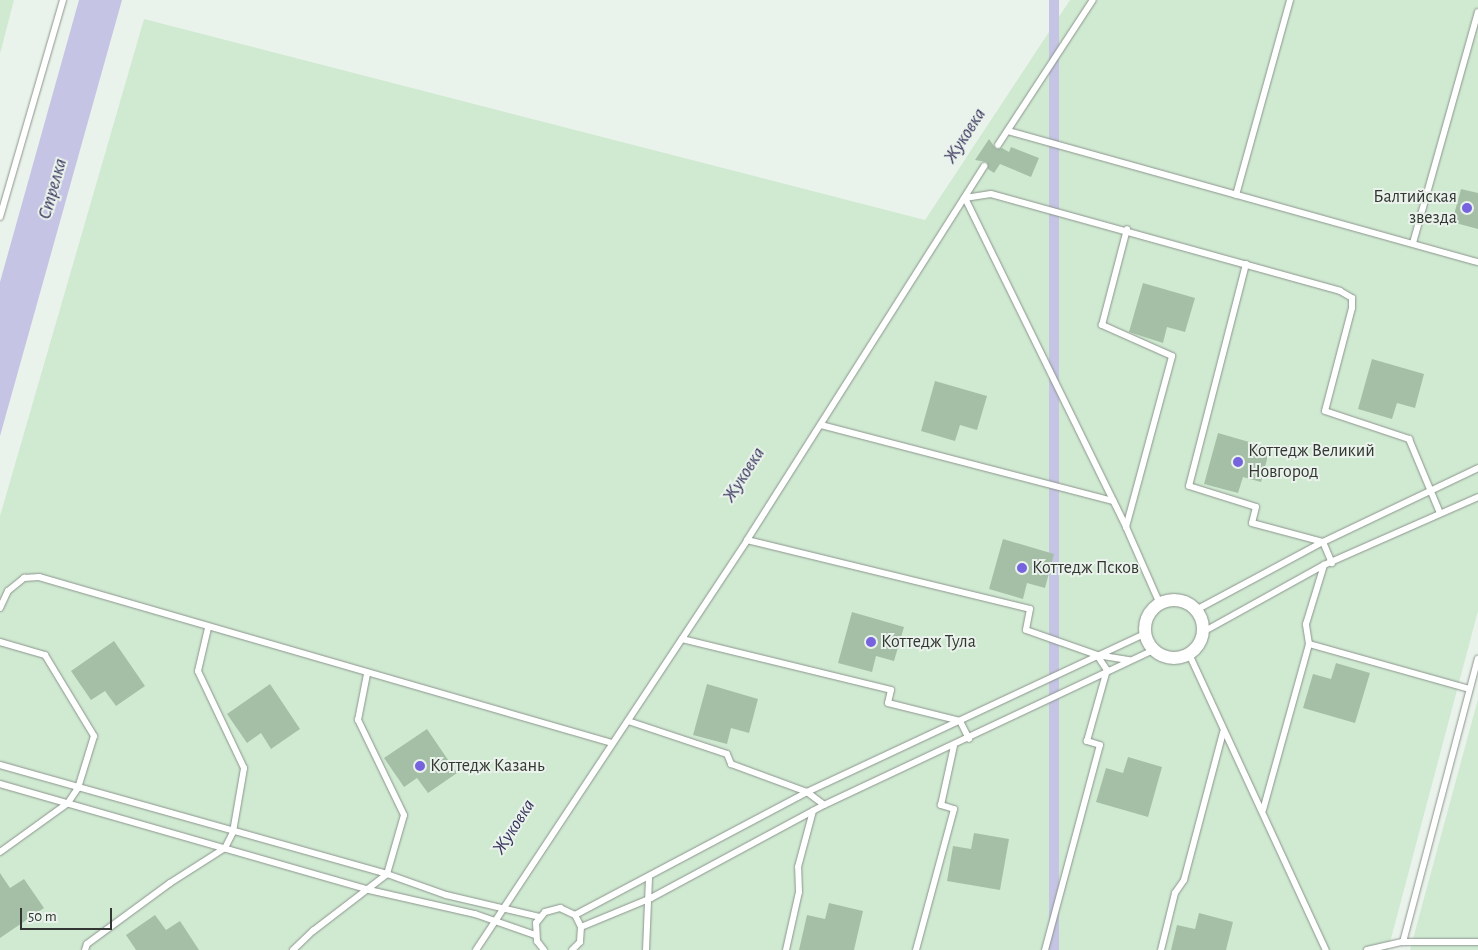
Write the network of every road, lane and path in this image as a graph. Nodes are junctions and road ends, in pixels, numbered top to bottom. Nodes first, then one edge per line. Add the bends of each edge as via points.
1 (63, 0) edge
2 (1093, 0) edge
3 (1290, 0) edge
4 (1478, 12) edge
5 (1008, 131) junction
6 (998, 145) dead end
7 (984, 166) dead end
8 (1236, 195) junction
9 (965, 198) junction
10 (0, 217) edge
11 (1127, 229) junction
12 (1412, 243) junction
13 (1478, 262) edge
14 (1246, 264) junction
15 (821, 425) junction
16 (1478, 468) edge
17 (1430, 493) junction
18 (1478, 497) edge
19 (1113, 501) junction
20 (1440, 514) junction
21 (1126, 527) junction
22 (747, 540) junction
23 (1323, 542) junction
24 (1332, 563) junction
25 (1324, 565) junction
26 (1160, 604) junction
27 (0, 608) edge
28 (1196, 610) junction
29 (208, 628) junction
30 (1203, 632) junction
31 (1146, 633) junction
32 (682, 639) junction
33 (0, 642) edge
34 (1309, 644) junction
35 (1154, 650) junction
36 (1189, 654) junction
37 (1097, 655) junction
38 (1478, 659) edge
39 (1132, 660) junction
40 (1107, 670) junction
41 (367, 674) junction
42 (1469, 689) junction
43 (628, 721) junction
44 (960, 722) junction
45 (1223, 732) junction
46 (969, 739) junction
47 (612, 743) junction
48 (954, 746) junction
49 (0, 766) edge
50 (0, 784) edge
51 (78, 788) junction
52 (807, 792) junction
53 (68, 803) junction
54 (824, 805) junction
55 (1263, 810) junction
56 (813, 811) junction
57 (233, 832) junction
58 (225, 848) junction
59 (0, 852) edge
60 (387, 874) junction
61 (649, 877) junction
62 (369, 890) junction
63 (650, 898) junction
64 (505, 909) junction
65 (575, 915) junction
66 (540, 917) junction
67 (494, 923) junction
68 (581, 927) junction
69 (535, 935) junction
70 (1404, 942) junction
71 (1478, 942) edge
72 (541, 949) edge
73 (85, 950) edge
74 (293, 950) edge
75 (476, 950) edge
76 (572, 950) edge
77 (646, 950) edge
78 (786, 950) edge
79 (916, 950) edge
80 (1045, 950) edge
81 (1161, 950) edge
82 (1326, 950) edge
83 (1367, 950) edge

1 - 10 lane
2 - 5 lane
3 - 8 lane
4 - 12 lane
5 - 6 lane
5 - 8 lane
7 - 9 lane
8 - 12 lane
9 - 11 lane via 991,194
9 - 15 lane
9 - 19 lane
11 - 14 lane
11 - 21 lane via 1102,325 1172,356
12 - 13 lane
14 - 17 lane via 1340,290 1352,298 1325,411 1408,439
14 - 23 lane via 1189,486 1256,507 1252,522
15 - 19 lane
15 - 22 lane
16 - 17 lane
17 - 20 lane
17 - 23 lane
18 - 20 lane
19 - 21 lane
20 - 24 lane
21 - 26 lane
22 - 32 lane
22 - 37 lane via 1030,609 1026,630
23 - 24 lane
23 - 28 lane
24 - 25 lane
25 - 30 lane
25 - 34 lane via 1306,624
26 - 28 street via 1179,601
26 - 31 street via 1148,616
27 - 29 lane via 8,591 24,578 39,578
28 - 30 street
29 - 41 lane
29 - 57 lane via 198,671 244,768
30 - 36 street via 1196,648
31 - 35 street
31 - 37 lane
32 - 43 lane
32 - 44 lane via 892,690 888,703
33 - 51 lane via 45,655 94,736
34 - 42 lane
34 - 55 lane
35 - 36 street via 1171,658
35 - 39 lane
36 - 45 lane
37 - 39 lane
37 - 40 lane
37 - 44 lane
38 - 42 lane
39 - 40 lane
40 - 46 lane
40 - 80 lane via 1087,741 1100,745
41 - 47 lane
41 - 60 lane via 358,720 404,815
42 - 70 lane
43 - 47 lane
43 - 52 lane via 727,754 731,764
44 - 46 lane
44 - 52 lane
45 - 55 lane
45 - 81 lane via 1184,880 1175,893
46 - 48 lane
47 - 64 lane
48 - 54 lane
48 - 79 lane via 941,805 954,809
49 - 51 lane
50 - 53 lane
51 - 53 lane
51 - 57 lane
52 - 54 lane
52 - 61 lane
53 - 58 lane
53 - 59 lane
54 - 56 lane
55 - 82 lane
56 - 63 lane
56 - 78 lane via 798,867 799,892
57 - 58 lane
57 - 60 lane
58 - 62 lane
58 - 73 lane via 170,883 87,944
60 - 62 lane
60 - 64 lane via 446,895
61 - 63 lane
61 - 65 lane
62 - 67 lane via 475,914
62 - 74 lane via 312,931
63 - 68 lane
63 - 77 lane
64 - 66 lane
64 - 67 lane
65 - 66 lane via 560,908
65 - 68 lane
66 - 69 lane
67 - 69 lane
67 - 75 lane
68 - 76 lane via 580,942
69 - 72 lane
70 - 71 lane
70 - 83 lane

